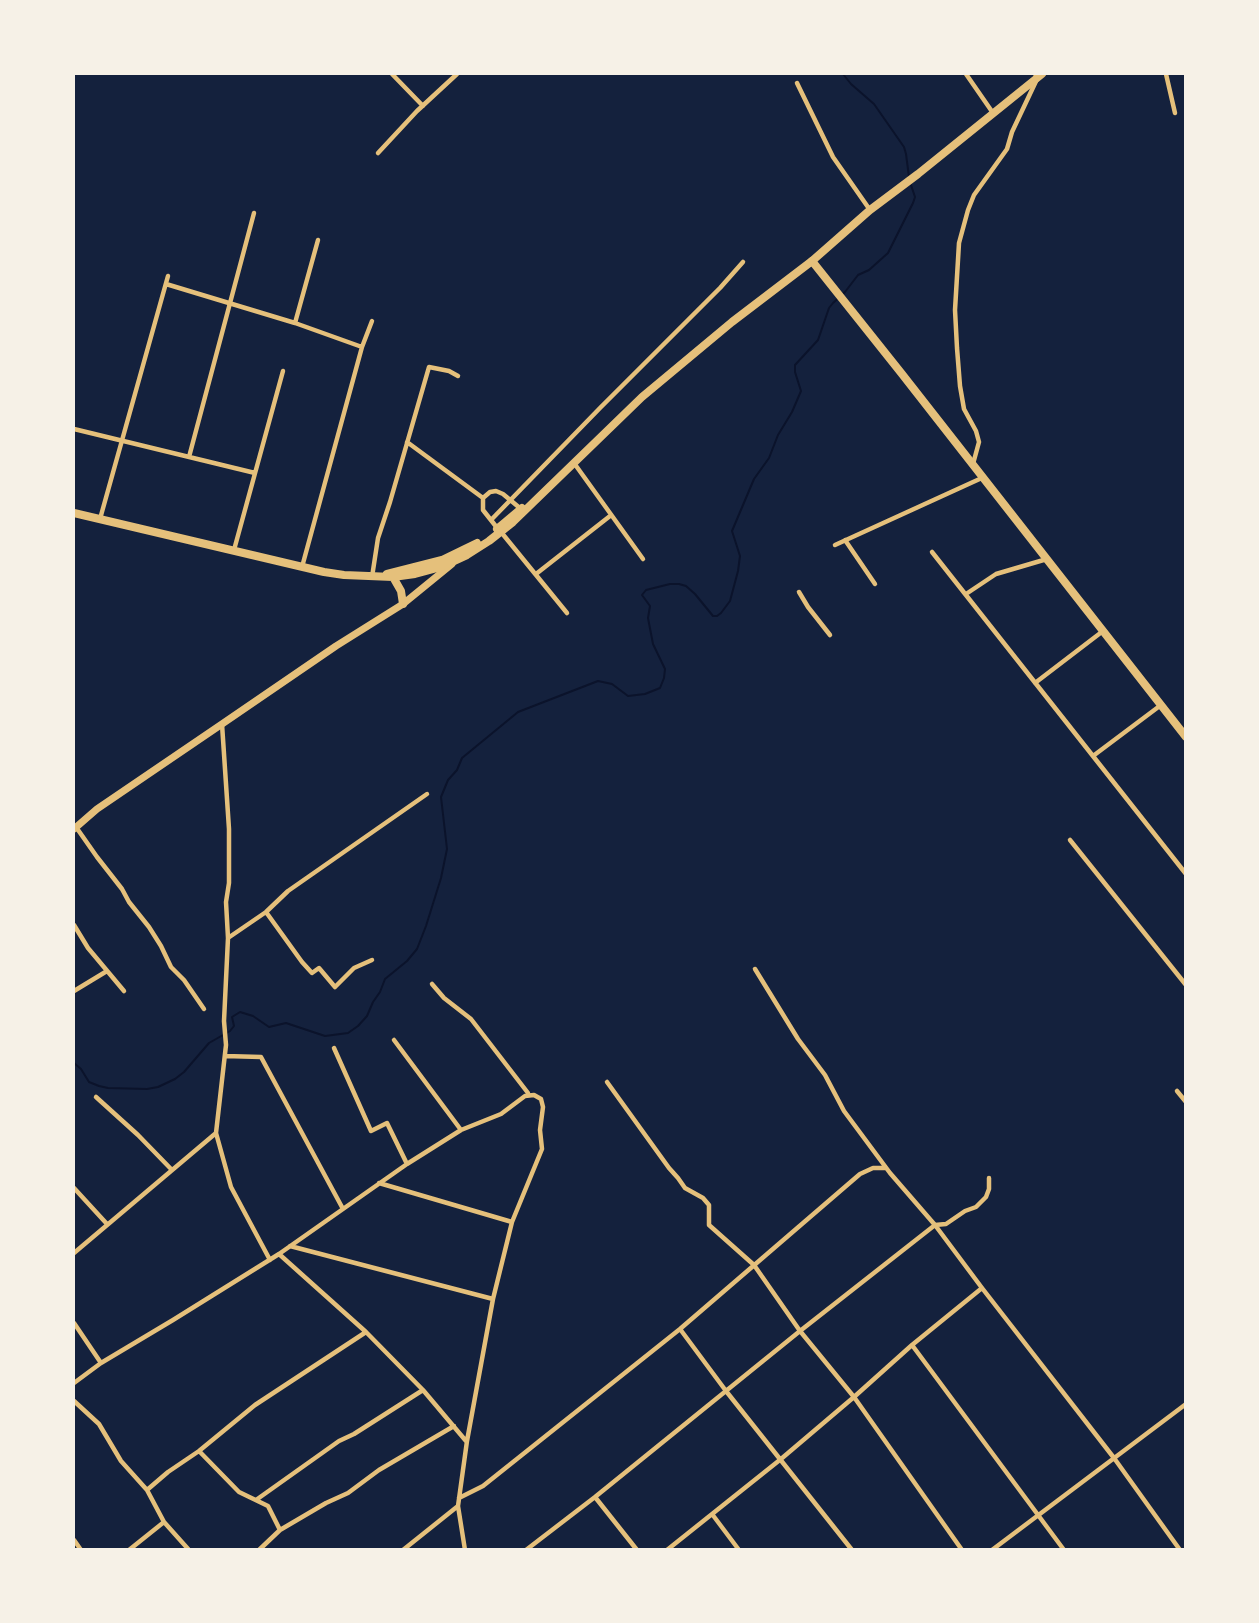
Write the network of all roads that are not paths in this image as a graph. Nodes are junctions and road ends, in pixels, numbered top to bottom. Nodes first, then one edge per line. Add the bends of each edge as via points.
1 (392, 74) edge
2 (457, 74) edge
3 (966, 74) edge
4 (1166, 74) edge
5 (1039, 75) edge
6 (797, 83) dead end
7 (423, 106) junction
8 (993, 112) junction
9 (1175, 113) dead end
10 (378, 153) dead end
11 (870, 210) junction
12 (254, 213) dead end
13 (318, 240) dead end
14 (812, 261) junction
15 (743, 262) dead end
16 (168, 276) dead end
17 (166, 284) junction
18 (230, 303) junction
19 (372, 321) dead end
20 (295, 323) junction
21 (362, 348) junction
22 (283, 371) dead end
23 (458, 376) dead end
24 (74, 429) edge
25 (121, 441) junction
26 (407, 442) junction
27 (189, 458) junction
28 (574, 463) junction
29 (973, 464) junction
30 (255, 473) junction
31 (984, 477) junction
32 (483, 498) junction
33 (510, 500) junction
34 (535, 501) junction
35 (521, 509) junction
36 (74, 513) edge
37 (610, 516) junction
38 (100, 519) junction
39 (491, 520) junction
40 (499, 530) junction
41 (845, 540) junction
42 (835, 545) dead end
43 (234, 550) junction
44 (932, 552) dead end
45 (1047, 559) junction
46 (456, 560) junction
47 (643, 560) dead end
48 (302, 567) junction
49 (536, 574) junction
50 (376, 577) junction
51 (393, 577) junction
52 (875, 584) dead end
53 (799, 592) dead end
54 (966, 594) junction
55 (403, 604) junction
56 (567, 613) dead end
57 (1104, 631) junction
58 (830, 635) dead end
59 (1035, 683) junction
60 (1161, 705) junction
61 (222, 724) junction
62 (1185, 737) edge
63 (1093, 756) junction
64 (427, 794) dead end
65 (75, 828) edge
66 (1070, 840) dead end
67 (1185, 874) edge
68 (266, 912) junction
69 (74, 925) edge
70 (75, 932) edge
71 (228, 938) junction
72 (372, 960) dead end
73 (755, 969) dead end
74 (107, 971) junction
75 (432, 984) dead end
76 (1185, 985) edge
77 (74, 991) edge
78 (124, 991) dead end
79 (204, 1009) dead end
80 (394, 1040) dead end
81 (334, 1048) dead end
82 (225, 1056) junction
83 (608, 1082) dead end
84 (1177, 1091) dead end
85 (528, 1093) dead end
86 (96, 1097) dead end
87 (1185, 1102) edge
88 (461, 1130) junction
89 (216, 1133) junction
90 (407, 1164) junction
91 (886, 1168) junction
92 (172, 1170) junction
93 (989, 1178) dead end
94 (379, 1183) junction
95 (74, 1188) edge
96 (342, 1209) junction
97 (512, 1222) junction
98 (107, 1224) junction
99 (935, 1225) junction
100 (291, 1246) junction
101 (74, 1253) edge
102 (279, 1254) junction
103 (270, 1260) junction
104 (754, 1265) junction
105 (982, 1288) junction
106 (493, 1299) junction
107 (74, 1323) edge
108 (680, 1329) junction
109 (800, 1331) junction
110 (366, 1332) junction
111 (912, 1345) junction
112 (101, 1363) junction
113 (74, 1383) edge
114 (423, 1390) junction
115 (726, 1391) junction
116 (854, 1397) junction
117 (74, 1401) edge
118 (1185, 1404) edge
119 (454, 1426) junction
120 (466, 1441) junction
121 (199, 1451) junction
122 (1114, 1458) junction
123 (781, 1459) junction
124 (147, 1490) junction
125 (595, 1497) junction
126 (459, 1498) junction
127 (256, 1500) junction
128 (458, 1506) junction
129 (712, 1514) junction
130 (1038, 1515) junction
131 (164, 1522) junction
132 (280, 1530) junction
133 (74, 1540) edge
134 (78, 1548) edge
135 (129, 1550) edge
136 (189, 1550) edge
137 (259, 1550) edge
138 (403, 1550) edge
139 (465, 1550) edge
140 (526, 1550) edge
141 (637, 1550) edge
142 (667, 1550) edge
143 (739, 1550) edge
144 (852, 1550) edge
145 (962, 1550) edge
146 (992, 1550) edge
147 (1064, 1550) edge
148 (1180, 1550) edge

1 - 7 street
2 - 7 street
3 - 8 street
4 - 9 street
5 - 8 main road
5 - 29 street via 1007,149 974,195 959,243 957,357 964,409 979,442
6 - 11 street via 833,157
7 - 10 street
8 - 11 main road
11 - 14 main road
12 - 18 street
13 - 20 street
14 - 28 main road via 667,375
14 - 29 main road
15 - 33 street
16 - 17 street
17 - 18 street
17 - 25 street
18 - 20 street
18 - 27 street
19 - 21 street
20 - 21 street
21 - 48 street
22 - 30 street
23 - 26 street via 449,370 429,367
24 - 25 street
25 - 27 street
25 - 38 street
26 - 32 street
26 - 50 street via 378,538
27 - 30 street
28 - 34 main road
28 - 37 street
29 - 31 main road
30 - 43 street
31 - 41 street
31 - 45 main road
32 - 33 street via 494,491
32 - 39 street via 483,510
33 - 35 street
33 - 39 street
34 - 35 main road
34 - 40 main road
35 - 40 main road
36 - 38 main road
37 - 47 street
37 - 49 street
38 - 43 main road
39 - 40 street
40 - 46 main road
40 - 49 street
40 - 50 main road via 448,557
41 - 42 street
41 - 52 street
43 - 48 main road
44 - 54 street
45 - 54 street via 996,574
45 - 57 main road
46 - 51 main road
46 - 55 main road
48 - 50 main road
49 - 56 street
50 - 51 main road
51 - 55 main road
53 - 58 street
54 - 59 street
55 - 61 main road
57 - 59 street
57 - 60 main road
59 - 63 street
60 - 62 main road
60 - 63 street
61 - 65 main road
61 - 71 street via 229,829
63 - 67 street
64 - 68 street via 288,891
65 - 79 street via 149,927 171,968
66 - 76 street
68 - 71 street
68 - 72 street via 312,973 320,968 335,987 354,968
69 - 70 street
70 - 74 street
71 - 82 street
73 - 91 street via 825,1075 844,1111
74 - 77 street
74 - 78 street
75 - 85 street via 471,1019
80 - 88 street
81 - 90 street via 371,1131 387,1123
82 - 89 street
82 - 96 street via 261,1057
83 - 104 street via 685,1188 709,1205 709,1226
84 - 87 street
86 - 92 street
88 - 90 street
88 - 97 street via 501,1114 525,1096 541,1099 542,1149
89 - 92 street
89 - 103 street via 231,1187
90 - 94 street
91 - 99 street
91 - 104 street via 860,1174
92 - 98 street
93 - 99 street via 986,1197 976,1207 946,1224
94 - 96 street
94 - 97 street
95 - 98 street
96 - 100 street
97 - 106 street
98 - 101 street
99 - 105 street
99 - 109 street
100 - 102 street
100 - 106 street
102 - 103 street
102 - 110 street
103 - 112 street
104 - 108 street
104 - 109 street
105 - 111 street
105 - 122 street
106 - 120 street
107 - 112 street
108 - 115 street
108 - 126 street via 483,1486
109 - 115 street
109 - 116 street
110 - 114 street
110 - 121 street via 255,1405
111 - 116 street
111 - 130 street
112 - 113 street
114 - 119 street
114 - 127 street via 339,1441
115 - 123 street
115 - 125 street
116 - 123 street
116 - 145 street
117 - 124 street via 99,1424 121,1461
118 - 122 street
119 - 120 street
119 - 132 street via 348,1493
120 - 126 street
121 - 124 street
121 - 127 street via 238,1492
122 - 130 street
122 - 148 street
123 - 129 street
123 - 144 street
124 - 131 street
125 - 140 street
125 - 141 street
126 - 128 street
127 - 132 street via 268,1506
128 - 138 street
128 - 139 street
129 - 142 street
129 - 143 street
130 - 146 street
130 - 147 street
131 - 135 street
131 - 136 street
132 - 137 street
133 - 134 street

